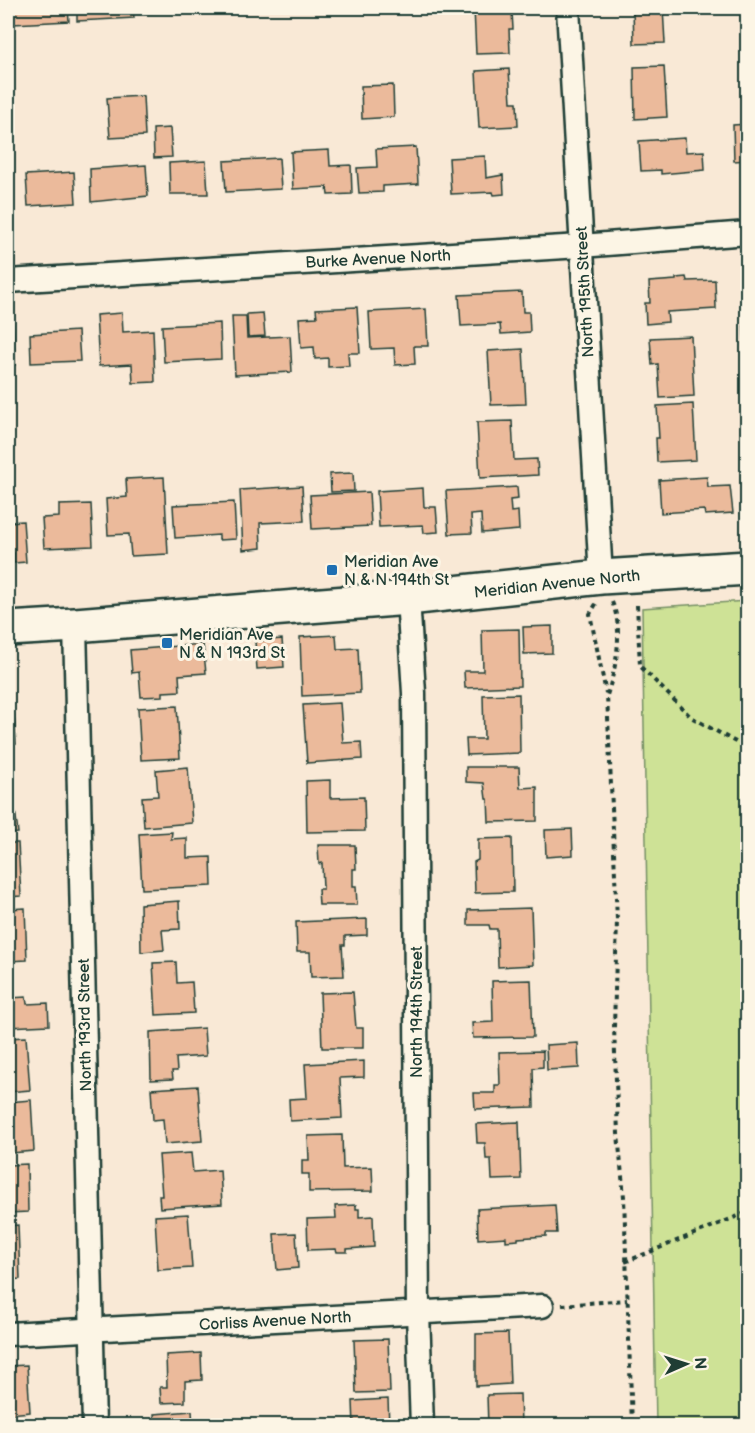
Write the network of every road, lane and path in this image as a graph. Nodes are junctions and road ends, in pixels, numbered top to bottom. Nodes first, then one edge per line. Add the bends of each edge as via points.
1 (568, 8) edge
2 (747, 233) edge
3 (581, 246) junction
4 (8, 281) edge
5 (747, 568) edge
6 (601, 577) junction
7 (408, 598) junction
8 (637, 605) dead end
9 (75, 626) junction
10 (8, 629) edge
11 (607, 695) junction
12 (747, 749) edge
13 (747, 1212) edge
14 (625, 1262) junction
15 (627, 1300) junction
16 (542, 1306) joint
17 (418, 1313) junction
18 (92, 1330) junction
19 (8, 1334) edge
20 (94, 1425) edge
21 (422, 1425) edge
22 (632, 1425) edge

1 - 3 street, North 195th Street
2 - 3 street, Burke Avenue North
3 - 4 street, Burke Avenue North
3 - 6 street, North 195th Street
5 - 6 street, Meridian Avenue North
6 - 7 street, Meridian Avenue North
6 - 11 path via 595,608 590,614
6 - 11 path via 617,618 614,674
7 - 9 street, Meridian Avenue North
7 - 17 street, North 194th Street via 414,693
8 - 12 path via 640,666 691,717
9 - 10 street, Meridian Avenue North
9 - 18 street, North 193rd Street
11 - 14 path via 617,920 614,1027
13 - 14 path
14 - 15 path
15 - 16 path
15 - 22 path
16 - 17 street, Corliss Avenue North
17 - 18 street, Corliss Avenue North
17 - 21 street, North 194th Street
18 - 19 street, Corliss Avenue North
18 - 20 street, North 193rd Street

